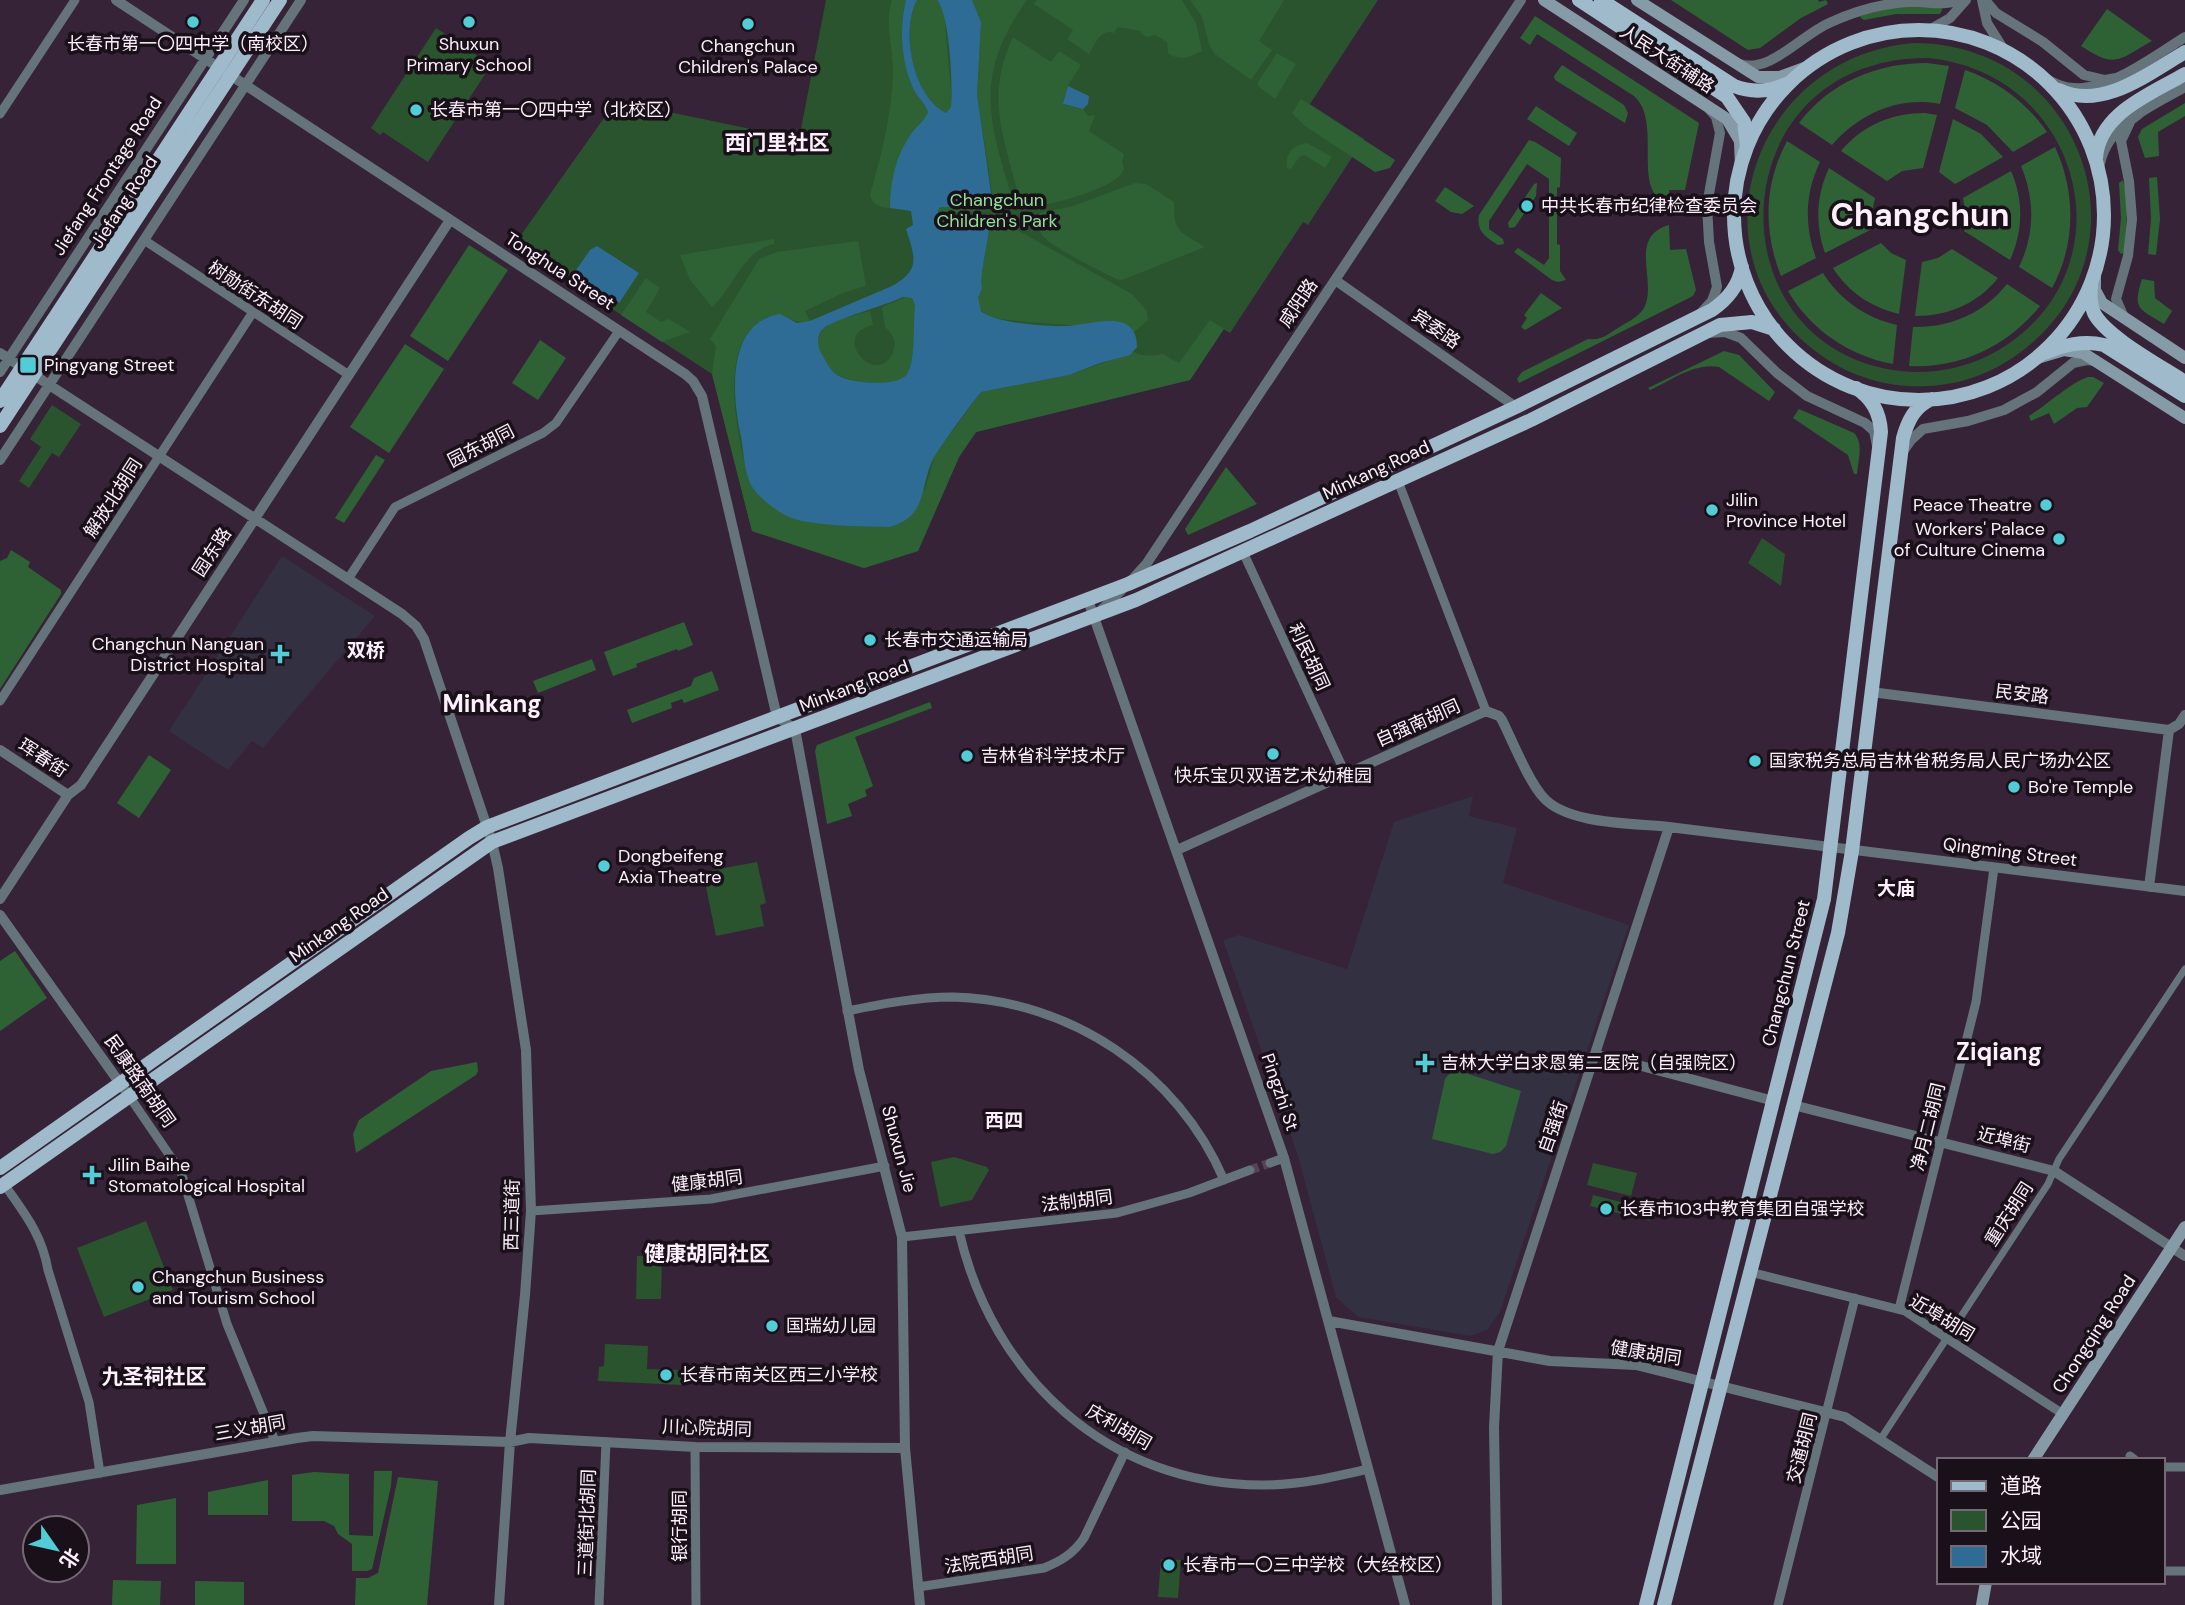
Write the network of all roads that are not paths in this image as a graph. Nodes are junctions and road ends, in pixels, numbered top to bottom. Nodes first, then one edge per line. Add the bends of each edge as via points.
1 (75, 0) edge
2 (116, 0) edge
3 (244, 0) edge
4 (263, 0) edge
5 (280, 0) edge
6 (301, 0) edge
7 (1521, 0) edge
8 (1544, 0) edge
9 (1579, 0) edge
10 (1601, 0) edge
11 (1637, 0) edge
12 (1961, 0) edge
13 (1966, 0) edge
14 (1984, 0) edge
15 (1929, 30) junction
16 (2185, 37) edge
17 (2004, 50) junction
18 (2185, 52) edge
19 (205, 59) junction
20 (1732, 62) junction
21 (1810, 66) junction
22 (224, 71) junction
23 (2185, 74) edge
24 (2043, 77) junction
25 (2116, 78) junction
26 (1793, 80) junction
27 (245, 85) junction
28 (2185, 87) edge
29 (2054, 88) junction
30 (1704, 105) junction
31 (0, 114) edge
32 (2139, 114) junction
33 (1746, 150) junction
34 (1741, 167) junction
35 (2098, 167) junction
36 (450, 220) junction
37 (144, 240) junction
38 (1742, 267) junction
39 (2093, 277) junction
40 (1335, 279) junction
41 (253, 313) junction
42 (1695, 319) junction
43 (2133, 324) junction
44 (1773, 329) junction
45 (619, 331) junction
46 (1704, 333) junction
47 (4, 356) edge
48 (2037, 357) junction
49 (2185, 358) edge
50 (2105, 365) junction
51 (28, 371) junction
52 (0, 372) edge
53 (348, 375) junction
54 (2185, 382) edge
55 (49, 385) junction
56 (1856, 388) junction
57 (2185, 396) edge
58 (1932, 399) junction
59 (0, 401) edge
60 (1516, 407) junction
61 (2185, 418) edge
62 (0, 426) edge
63 (1878, 455) junction
64 (159, 457) junction
65 (1900, 459) junction
66 (0, 460) edge
67 (1398, 481) junction
68 (255, 519) junction
69 (1243, 552) junction
70 (348, 579) junction
71 (1128, 584) junction
72 (1088, 600) junction
73 (1094, 617) junction
74 (1871, 692) junction
75 (0, 701) edge
76 (1486, 711) junction
77 (2185, 715) edge
78 (777, 718) junction
79 (795, 729) junction
80 (2169, 730) junction
81 (0, 750) edge
82 (1346, 775) junction
83 (68, 794) junction
84 (487, 827) junction
85 (1669, 827) junction
86 (492, 842) junction
87 (1830, 848) junction
88 (1177, 850) junction
89 (1852, 850) junction
90 (1994, 868) junction
91 (2149, 887) junction
92 (2185, 891) edge
93 (0, 899) edge
94 (0, 915) edge
95 (2185, 969) edge
96 (848, 1011) junction
97 (1597, 1054) junction
98 (120, 1083) junction
99 (129, 1096) junction
100 (1774, 1101) junction
101 (1793, 1105) junction
102 (1941, 1142) junction
103 (1284, 1158) junction
104 (1270, 1163) tunnel mouth
105 (885, 1166) junction
106 (0, 1168) edge
107 (1250, 1170) tunnel mouth
108 (2054, 1171) junction
109 (1224, 1180) junction
110 (2, 1186) edge
111 (531, 1211) junction
112 (2185, 1227) edge
113 (959, 1231) junction
114 (902, 1237) junction
115 (2172, 1247) junction
116 (2185, 1256) edge
117 (1750, 1272) junction
118 (1856, 1298) junction
119 (1899, 1309) junction
120 (1329, 1321) junction
121 (1947, 1338) junction
122 (1498, 1352) junction
123 (1703, 1381) junction
124 (1721, 1385) junction
125 (1827, 1413) junction
126 (2063, 1414) junction
127 (1880, 1440) junction
128 (275, 1441) junction
129 (510, 1442) junction
130 (606, 1442) junction
131 (695, 1447) junction
132 (905, 1448) junction
133 (1125, 1452) junction
134 (2034, 1458) edge
135 (2164, 1467) edge
136 (2185, 1467) edge
137 (1368, 1469) junction
138 (100, 1473) junction
139 (1937, 1476) edge
140 (0, 1490) edge
141 (2164, 1571) edge
142 (2185, 1571) edge
143 (1986, 1584) edge
144 (918, 1587) junction
145 (499, 1605) edge
146 (599, 1605) edge
147 (696, 1605) edge
148 (920, 1605) edge
149 (1405, 1605) edge
150 (1497, 1605) edge
151 (1646, 1605) edge
152 (1664, 1605) edge
153 (1778, 1605) edge
154 (1982, 1605) edge

1 - 31 street
2 - 19 street, Tonghua Street
3 - 19 street, Jiefang Frontage Road
4 - 22 main road, Jiefang Road
5 - 22 main road, Jiefang Road
6 - 27 street
7 - 40 street, 咸阳路
8 - 30 main road, 人民大街辅路
9 - 33 main road via 1727,97 1744,122
10 - 26 main road via 1734,86 1766,91
11 - 20 main road
12 - 20 street via 1859,11 1810,33 1763,65
13 - 15 street via 1950,18
14 - 17 street via 1987,23
14 - 25 street via 2084,75
15 - 17 main road via 1968,36
15 - 21 main road via 1867,38
16 - 25 street
17 - 24 main road
18 - 29 main road via 2109,93 2084,98
19 - 22 street, Tonghua Street
19 - 47 street, Jiefang Frontage Road
20 - 21 main road via 1769,78
21 - 26 main road
22 - 27 street, Tonghua Street
22 - 51 main road, Jiefang Road
23 - 35 main road via 2113,120 2097,148
24 - 25 street via 2063,87 2083,89
24 - 29 main road
26 - 33 main road via 1765,113
27 - 36 street, Tonghua Street
27 - 37 street
28 - 32 street
29 - 35 main road via 2081,126
30 - 34 main road, 人民大街辅路 via 1738,133
30 - 42 street via 1716,117 1720,132 1707,205 1717,287 1712,301
32 - 35 street via 2107,143
32 - 43 street via 2121,141 2132,219 2116,299 2119,311
33 - 34 main road
34 - 38 main road via 1735,222
35 - 39 main road via 2104,218
36 - 45 street, Tonghua Street
36 - 53 street, 园东路
37 - 41 street, 树勋街东胡同
37 - 55 street
38 - 42 main road, Minkang Road via 1724,301
38 - 44 main road
39 - 43 main road via 2102,303
39 - 48 main road via 2068,324
39 - 54 main road via 2091,304 2098,320
40 - 60 street, 宾委路
40 - 71 street, 咸阳路
41 - 53 street, 树勋街东胡同
41 - 64 street, 解放北胡同
42 - 60 main road, Minkang Road
43 - 49 main road
44 - 46 main road, Minkang Road via 1744,322
44 - 56 main road via 1809,363
45 - 70 street, 园东胡同 via 556,423 396,507
45 - 78 street, Tonghua Street via 685,374 702,396
46 - 63 street via 1726,332 1741,338 1807,396 1866,423 1874,432
46 - 67 main road, Minkang Road
47 - 51 street
47 - 52 street, Jiefang Frontage Road
48 - 50 main road via 2074,351
48 - 57 main road via 2072,344 2104,345
48 - 58 main road via 1993,384
50 - 61 main road
50 - 65 street via 2087,360 2073,363 2004,410 1923,429
51 - 55 street
51 - 59 main road, Jiefang Road
51 - 62 main road, Jiefang Road
53 - 68 street, 园东路
55 - 64 street
55 - 66 street
56 - 58 main road via 1898,398
56 - 63 main road, Changchun Street via 1876,410
58 - 65 main road via 1919,407 1907,424
60 - 71 main road, Minkang Road
63 - 87 main road, Changchun Street
64 - 68 street
64 - 75 street, 解放北胡同
65 - 74 main road
67 - 69 main road, Minkang Road
67 - 76 street, 自强南胡同
68 - 70 street
68 - 83 street, 园东路 via 81,785
69 - 73 main road, Minkang Road
69 - 82 street, 利民胡同
70 - 84 street via 421,632
71 - 72 main road, Minkang Road
71 - 73 street, 咸阳路
72 - 73 street, Pingzhi St
72 - 78 main road, Minkang Road
73 - 79 main road, Minkang Road
73 - 88 street, Pingzhi St
74 - 80 street, 民安路
74 - 89 main road
76 - 82 street, 自强南胡同
76 - 85 street via 1502,720 1538,790 1551,805 1583,817
77 - 80 street
78 - 79 street
78 - 84 main road, Minkang Road
79 - 86 main road, Minkang Road
79 - 96 street, Shuxun Jie
80 - 91 street
81 - 83 street, 珲春街
82 - 88 street, 自强南胡同
83 - 93 street, 园东路
84 - 86 street, 西三道街
84 - 98 main road, Minkang Road
85 - 87 street
85 - 97 street, 自强街
86 - 99 main road, Minkang Road
86 - 111 street, 西三道街 via 524,1033
87 - 89 street, Qingming Street
87 - 100 main road, Changchun Street via 1818,929
88 - 103 street, Pingzhi St
89 - 90 street, Qingming Street
89 - 101 main road via 1838,933
90 - 91 street, Qingming Street
90 - 102 street, 净月二胡同 via 1976,1002
91 - 92 street, Qingming Street
94 - 98 street, 民康路南胡同
95 - 108 street, 重庆胡同
96 - 105 street, Shuxun Jie
96 - 109 street via 919,999 975,999 1040,1012 1079,1028 1133,1061 1164,1089 1204,1139
97 - 100 street
97 - 122 street, 自强街
98 - 99 street, 民康路南胡同
98 - 106 main road, Minkang Road
99 - 110 main road, Minkang Road
99 - 128 street, 民康路南胡同 via 181,1172 227,1324
100 - 123 main road, Changchun Street
101 - 102 street, 近埠街
101 - 117 main road
102 - 108 street, 近埠街
102 - 119 street, 净月二胡同
103 - 104 street
103 - 120 street, Pingzhi St
105 - 111 street, 健康胡同 via 711,1199
105 - 114 street, Shuxun Jie
107 - 109 street, 法制胡同
108 - 115 street, 近埠街
108 - 121 street, 重庆胡同
109 - 113 street, 法制胡同 via 1117,1213
110 - 138 street via 44,1248 89,1402
111 - 129 street, 西三道街
112 - 115 main road, Chongqing Road
113 - 114 street, 法制胡同
113 - 133 street, 庆利胡同 via 979,1296 1012,1355 1057,1406
114 - 132 street, Shuxun Jie
115 - 116 street, 近埠街
115 - 126 main road, Chongqing Road
117 - 118 street, 近埠胡同
117 - 124 main road
118 - 119 street, 近埠胡同
118 - 125 street, 交通胡同
119 - 121 street, 近埠胡同
120 - 122 street, 健康胡同
120 - 137 street, Pingzhi St
121 - 126 street, 近埠胡同
121 - 127 street, 重庆胡同
122 - 123 street, 健康胡同 via 1550,1361 1636,1365
122 - 150 street, 自强街 via 1494,1427
123 - 124 street, 健康胡同
123 - 151 main road, Changchun Street
124 - 125 street, 健康胡同
124 - 152 main road
125 - 127 street, 健康胡同 via 1845,1417
125 - 153 street, 交通胡同
126 - 134 main road, Chongqing Road
127 - 139 street, 健康胡同
128 - 129 street, 三义胡同 via 313,1437
128 - 138 street, 三义胡同
129 - 130 street, 川心院胡同 via 528,1438
129 - 145 street, 西三道街
130 - 131 street, 川心院胡同
130 - 146 street, 三道街北胡同
131 - 132 street, 川心院胡同
131 - 147 street, 银行胡同
132 - 144 street, Shuxun Jie
133 - 137 street, 庆利胡同 via 1174,1472 1239,1484 1306,1482
133 - 144 street, 法院西胡同 via 1084,1538 1059,1562
135 - 136 street
137 - 149 street, Pingzhi St
138 - 140 street, 三义胡同
141 - 142 street
143 - 154 main road
144 - 148 street, Shuxun Jie

